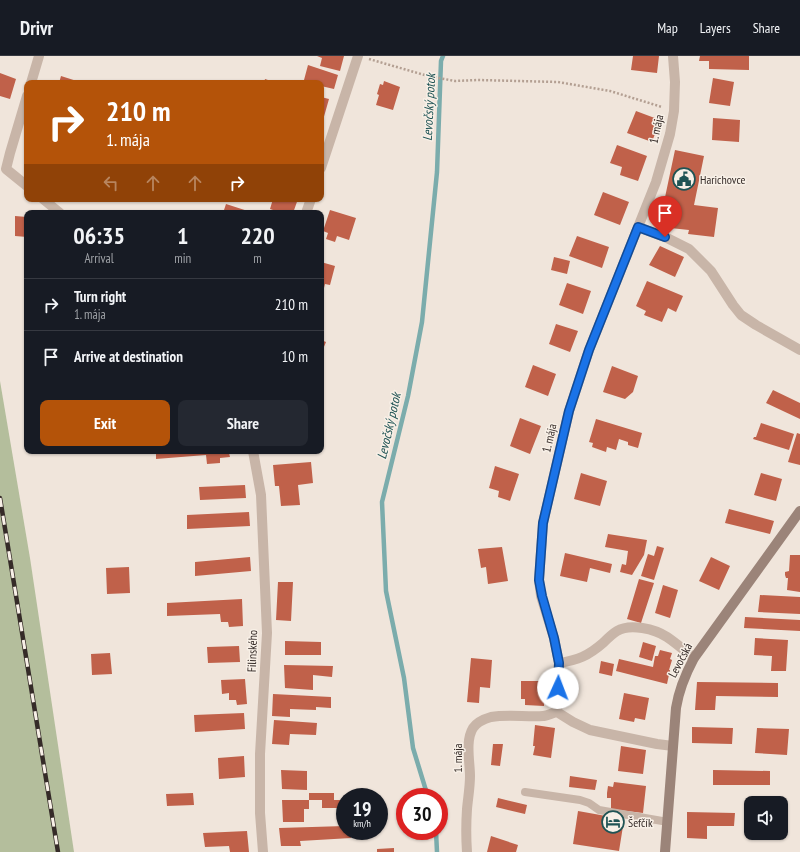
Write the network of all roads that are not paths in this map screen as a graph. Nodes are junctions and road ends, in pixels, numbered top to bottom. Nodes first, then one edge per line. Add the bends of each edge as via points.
1 (39, 56) edge
2 (673, 56) edge
3 (363, 57) edge
4 (32, 80) edge
5 (24, 106) edge
6 (324, 160) edge
7 (3, 167) edge
8 (24, 184) edge
9 (47, 202) edge
10 (56, 210) edge
11 (638, 227) junction
12 (800, 350) edge
13 (254, 454) edge
14 (800, 511) edge
15 (694, 658) junction
16 (559, 663) junction
17 (557, 712) junction
18 (673, 746) junction
19 (525, 792) dead end
20 (668, 822) junction
21 (263, 852) edge
22 (467, 852) edge
23 (665, 852) edge

1 - 4 street
2 - 11 street, 1. mája via 674,111 670,134 656,182
3 - 6 street
5 - 7 street via 10,153
7 - 8 street
9 - 10 street
11 - 12 street via 689,249 711,271 741,315
11 - 16 street, 1. mája via 589,350 569,411 543,523 539,580
13 - 21 street, Filinského via 261,494 267,633 260,754
14 - 15 main road, Levočská
15 - 16 street via 666,636 653,630 636,627 617,630 580,659
15 - 18 main road, Levočská via 678,694
16 - 17 street, 1. mája
17 - 18 street via 590,730
17 - 22 street, 1. mája via 544,716 491,717 477,723 473,728 468,758 470,777 466,824
18 - 20 main road, Levočská
19 - 20 lane via 580,800 598,810
20 - 23 main road, Levočská

